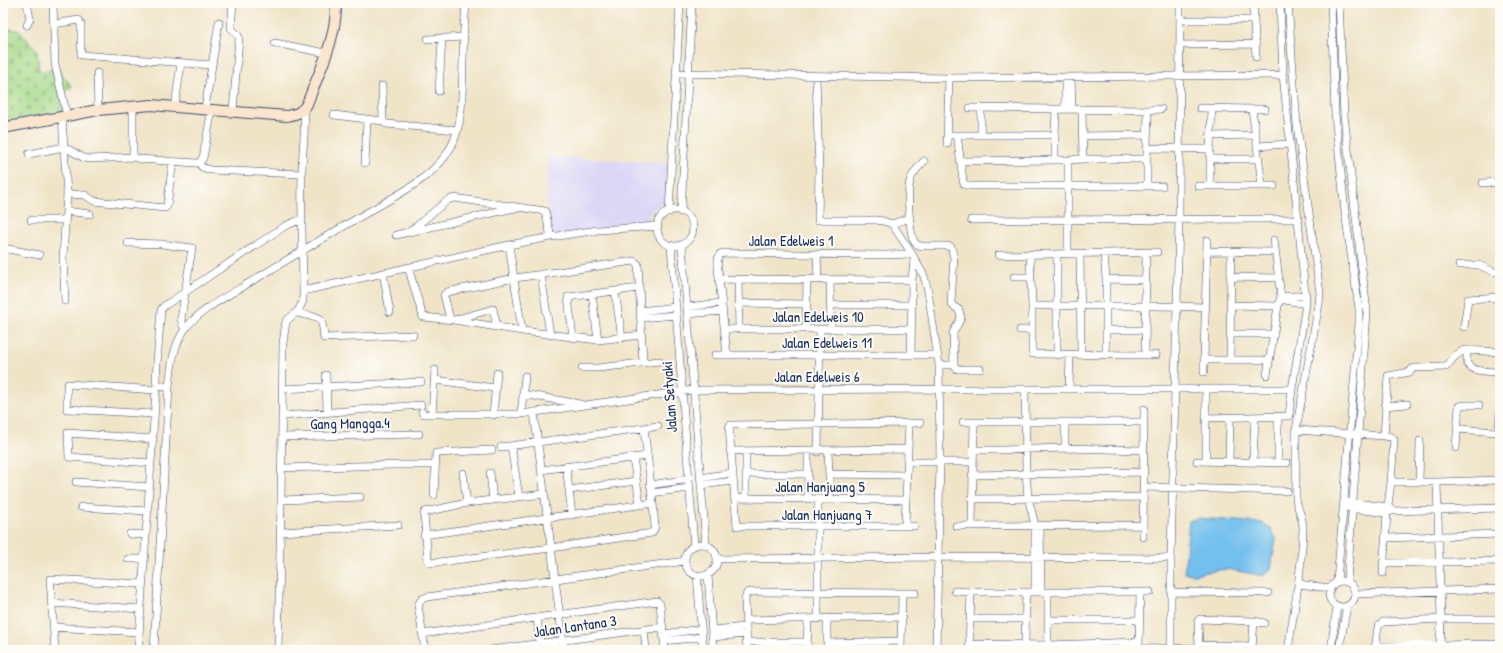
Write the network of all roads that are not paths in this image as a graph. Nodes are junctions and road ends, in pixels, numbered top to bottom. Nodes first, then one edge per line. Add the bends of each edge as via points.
1 (27, 3) edge
2 (53, 3) edge
3 (233, 3) edge
4 (278, 3) edge
5 (315, 3) edge
6 (336, 3) edge
7 (466, 3) edge
8 (680, 3) edge
9 (692, 3) edge
10 (1180, 3) edge
11 (1253, 3) edge
12 (1280, 3) edge
13 (1288, 3) edge
14 (1331, 3) edge
15 (1339, 3) edge
16 (1180, 20) junction
17 (1254, 20) junction
18 (219, 22) dead end
19 (54, 24) junction
20 (27, 25) dead end
21 (463, 37) junction
22 (442, 39) junction
23 (428, 40) dead end
24 (275, 43) dead end
25 (1256, 44) junction
26 (1180, 45) junction
27 (326, 53) junction
28 (1256, 56) dead end
29 (182, 63) junction
30 (212, 65) junction
31 (97, 72) dead end
32 (677, 73) junction
33 (688, 73) junction
34 (1282, 75) junction
35 (816, 76) junction
36 (1180, 76) junction
37 (1068, 77) junction
38 (949, 78) junction
39 (382, 86) dead end
40 (439, 91) dead end
41 (133, 106) junction
42 (175, 106) junction
43 (970, 108) dead end
44 (981, 108) junction
45 (1200, 108) dead end
46 (208, 109) junction
47 (304, 109) junction
48 (1056, 109) junction
49 (1068, 109) junction
50 (1161, 109) dead end
51 (1212, 109) junction
52 (1252, 109) junction
53 (1265, 109) dead end
54 (98, 110) junction
55 (1082, 110) junction
56 (1148, 110) junction
57 (233, 111) junction
58 (334, 115) dead end
59 (1335, 115) junction
60 (1344, 115) junction
61 (64, 116) junction
62 (367, 119) junction
63 (383, 121) junction
64 (3, 128) edge
65 (457, 130) junction
66 (948, 135) junction
67 (957, 135) junction
68 (981, 135) junction
69 (1147, 135) junction
70 (1256, 135) junction
71 (1055, 136) junction
72 (1082, 136) junction
73 (1210, 136) junction
74 (947, 144) dead end
75 (1290, 144) junction
76 (1257, 146) junction
77 (64, 147) junction
78 (1147, 148) junction
79 (1178, 148) junction
80 (1210, 149) junction
81 (29, 154) dead end
82 (134, 157) junction
83 (1082, 159) junction
84 (1210, 159) junction
85 (1259, 159) junction
86 (1055, 160) junction
87 (1068, 160) junction
88 (1146, 160) junction
89 (173, 161) junction
90 (924, 161) dead end
91 (961, 161) junction
92 (199, 163) junction
93 (365, 163) dead end
94 (302, 174) junction
95 (1500, 182) edge
96 (1483, 183) dead end
97 (1068, 186) junction
98 (1147, 186) junction
99 (1162, 186) dead end
100 (1198, 186) dead end
101 (1210, 186) junction
102 (1262, 186) junction
103 (1274, 186) dead end
104 (67, 194) junction
105 (519, 208) junction
106 (66, 210) junction
107 (669, 212) junction
108 (681, 212) junction
109 (90, 214) dead end
110 (909, 218) junction
111 (302, 219) junction
112 (1178, 219) junction
113 (1298, 219) junction
114 (31, 220) dead end
115 (65, 220) junction
116 (971, 220) dead end
117 (1068, 221) junction
118 (892, 224) junction
119 (658, 226) junction
120 (410, 232) junction
121 (396, 235) dead end
122 (551, 237) junction
123 (1207, 240) dead end
124 (1274, 240) dead end
125 (128, 242) dead end
126 (914, 242) junction
127 (682, 244) junction
128 (509, 245) junction
129 (671, 245) junction
130 (3, 248) edge
131 (1207, 251) junction
132 (302, 252) junction
133 (1146, 252) junction
134 (1158, 252) dead end
135 (1231, 252) junction
136 (1275, 252) junction
137 (911, 253) junction
138 (1080, 253) junction
139 (1104, 253) junction
140 (39, 254) dead end
141 (817, 254) junction
142 (1057, 254) junction
143 (1068, 254) junction
144 (999, 255) dead end
145 (1030, 255) junction
146 (1459, 266) dead end
147 (408, 267) junction
148 (1500, 272) edge
149 (382, 273) junction
150 (542, 274) junction
151 (1014, 277) dead end
152 (1031, 277) junction
153 (1230, 277) junction
154 (515, 278) junction
155 (1278, 278) junction
156 (720, 279) junction
157 (738, 279) junction
158 (1106, 279) junction
159 (807, 280) junction
160 (818, 280) junction
161 (830, 280) junction
162 (912, 280) junction
163 (1146, 280) junction
164 (1365, 285) junction
165 (1356, 287) junction
166 (639, 288) junction
167 (186, 291) junction
168 (303, 291) junction
169 (615, 291) junction
170 (592, 294) junction
171 (1306, 295) junction
172 (1500, 297) edge
173 (1280, 300) junction
174 (65, 301) dead end
175 (721, 303) junction
176 (738, 303) junction
177 (806, 304) junction
178 (1306, 304) junction
179 (830, 305) junction
180 (912, 305) junction
181 (1230, 305) junction
182 (1032, 306) junction
183 (1057, 306) junction
184 (1081, 306) junction
185 (1105, 306) junction
186 (1146, 306) junction
187 (1177, 306) junction
188 (1206, 307) junction
189 (687, 310) junction
190 (676, 311) junction
191 (723, 311) junction
192 (297, 312) junction
193 (390, 312) dead end
194 (640, 314) junction
195 (452, 320) junction
196 (497, 327) junction
197 (1464, 327) dead end
198 (186, 328) junction
199 (725, 329) junction
200 (739, 329) junction
201 (806, 329) junction
202 (830, 329) junction
203 (911, 329) junction
204 (820, 330) junction
205 (1020, 330) dead end
206 (1031, 330) junction
207 (1106, 330) junction
208 (1145, 330) junction
209 (522, 331) junction
210 (1230, 334) junction
211 (1274, 334) junction
212 (413, 335) dead end
213 (550, 335) junction
214 (641, 335) junction
215 (573, 338) junction
216 (622, 338) junction
217 (598, 340) junction
218 (1467, 350) junction
219 (1500, 352) edge
220 (1106, 354) junction
221 (716, 355) dead end
222 (727, 355) junction
223 (819, 355) junction
224 (1057, 355) junction
225 (1070, 355) junction
226 (1081, 355) junction
227 (1145, 355) junction
228 (1156, 355) dead end
229 (911, 356) junction
230 (938, 356) junction
231 (1204, 360) junction
232 (1230, 360) junction
233 (1270, 360) junction
234 (659, 361) dead end
235 (643, 363) junction
236 (939, 365) junction
237 (954, 365) junction
238 (582, 368) dead end
239 (980, 369) dead end
240 (435, 370) dead end
241 (1204, 372) dead end
242 (1500, 372) edge
243 (497, 373) dead end
244 (1267, 374) dead end
245 (326, 375) dead end
246 (525, 376) dead end
247 (435, 380) junction
248 (421, 382) dead end
249 (169, 387) junction
250 (326, 387) junction
251 (157, 388) junction
252 (495, 388) junction
253 (282, 389) junction
254 (818, 389) junction
255 (940, 389) junction
256 (1025, 389) junction
257 (1069, 389) junction
258 (1175, 389) junction
259 (1206, 389) junction
260 (1292, 389) junction
261 (693, 390) junction
262 (682, 391) junction
263 (523, 394) junction
264 (1406, 404) dead end
265 (586, 405) junction
266 (1479, 405) dead end
267 (1385, 406) junction
268 (1144, 409) dead end
269 (326, 412) junction
270 (534, 412) junction
271 (1500, 412) edge
272 (154, 414) junction
273 (432, 414) junction
274 (521, 414) junction
275 (493, 415) junction
276 (282, 416) junction
277 (1230, 417) junction
278 (1255, 417) junction
279 (1278, 417) junction
280 (1206, 418) junction
281 (963, 422) dead end
282 (974, 422) junction
283 (1025, 422) junction
284 (1065, 422) junction
285 (1144, 422) junction
286 (818, 423) junction
287 (909, 423) junction
288 (920, 423) dead end
289 (658, 426) dead end
290 (644, 428) junction
291 (1458, 429) junction
292 (1296, 430) junction
293 (1350, 433) junction
294 (419, 434) dead end
295 (1358, 435) junction
296 (1384, 436) junction
297 (282, 437) junction
298 (152, 439) junction
299 (1420, 441) dead end
300 (538, 442) junction
301 (511, 446) junction
302 (501, 447) dead end
303 (1065, 448) junction
304 (1456, 448) dead end
305 (1026, 449) junction
306 (492, 450) dead end
307 (908, 450) junction
308 (973, 450) junction
309 (1143, 450) junction
310 (746, 451) junction
311 (808, 451) junction
312 (828, 451) junction
313 (730, 452) junction
314 (818, 452) junction
315 (647, 456) junction
316 (633, 458) junction
317 (940, 461) junction
318 (1197, 461) dead end
319 (1206, 461) junction
320 (1229, 461) junction
321 (1253, 461) junction
322 (908, 462) junction
323 (973, 462) junction
324 (1278, 462) junction
325 (151, 463) junction
326 (1287, 463) dead end
327 (435, 466) junction
328 (566, 466) junction
329 (282, 468) junction
330 (541, 470) junction
331 (1143, 472) junction
332 (463, 473) dead end
333 (490, 473) dead end
334 (732, 473) junction
335 (1026, 473) junction
336 (746, 474) junction
337 (807, 474) junction
338 (829, 474) junction
339 (907, 475) junction
340 (972, 475) junction
341 (689, 479) junction
342 (1500, 480) edge
343 (636, 481) junction
344 (733, 481) junction
345 (76, 482) dead end
346 (701, 482) junction
347 (1391, 482) junction
348 (1419, 482) junction
349 (1437, 482) junction
350 (650, 485) junction
351 (149, 487) junction
352 (1143, 487) junction
353 (1173, 487) junction
354 (690, 488) junction
355 (569, 490) junction
356 (1287, 491) dead end
357 (651, 493) junction
358 (544, 494) junction
359 (434, 495) dead end
360 (360, 497) dead end
361 (518, 497) junction
362 (1028, 497) junction
363 (1143, 497) junction
364 (734, 498) junction
365 (746, 498) junction
366 (808, 499) junction
367 (818, 499) junction
368 (830, 499) junction
369 (972, 499) junction
370 (281, 500) junction
371 (493, 500) junction
372 (906, 500) junction
373 (467, 503) junction
374 (653, 503) junction
375 (640, 505) junction
376 (1344, 505) junction
377 (1353, 506) junction
378 (81, 507) dead end
379 (1500, 508) edge
380 (1389, 510) junction
381 (1438, 510) junction
382 (148, 511) junction
383 (572, 514) junction
384 (547, 517) junction
385 (398, 525) dead end
386 (1037, 525) junction
387 (1143, 525) junction
388 (905, 526) junction
389 (914, 526) dead end
390 (956, 526) dead end
391 (972, 526) junction
392 (818, 527) junction
393 (280, 532) junction
394 (130, 534) dead end
395 (1500, 534) edge
396 (146, 535) junction
397 (424, 535) junction
398 (1439, 536) junction
399 (1143, 537) dead end
400 (1386, 538) junction
401 (706, 545) junction
402 (694, 546) junction
403 (551, 548) junction
404 (939, 557) junction
405 (819, 558) junction
406 (1038, 558) junction
407 (1171, 558) junction
408 (128, 559) dead end
409 (717, 559) junction
410 (144, 560) junction
411 (1500, 561) edge
412 (685, 562) junction
413 (1439, 562) junction
414 (1384, 563) junction
415 (1383, 573) dead end
416 (708, 574) junction
417 (697, 575) junction
418 (556, 580) junction
419 (1337, 581) junction
420 (1347, 581) junction
421 (143, 584) junction
422 (1298, 584) junction
423 (1330, 588) junction
424 (1500, 589) edge
425 (1440, 590) junction
426 (955, 591) dead end
427 (970, 592) junction
428 (1026, 592) junction
429 (1042, 592) junction
430 (1140, 592) junction
431 (1150, 592) dead end
432 (1172, 592) junction
433 (818, 593) junction
434 (902, 593) junction
435 (915, 593) dead end
436 (1268, 593) dead end
437 (1355, 594) junction
438 (51, 603) junction
439 (1337, 606) junction
440 (1347, 606) junction
441 (141, 608) junction
442 (560, 614) junction
443 (902, 617) junction
444 (536, 618) junction
445 (818, 618) junction
446 (827, 618) junction
447 (808, 619) junction
448 (970, 619) junction
449 (1026, 619) junction
450 (1441, 619) junction
451 (1500, 619) edge
452 (1048, 620) junction
453 (1140, 620) junction
454 (1254, 622) junction
455 (1264, 623) dead end
456 (53, 627) junction
457 (745, 627) junction
458 (644, 629) junction
459 (701, 629) junction
460 (139, 632) junction
461 (422, 634) junction
462 (664, 634) junction
463 (712, 634) junction
464 (702, 637) junction
465 (563, 640) junction
466 (901, 641) junction
467 (746, 642) junction
468 (807, 642) junction
469 (540, 643) junction
470 (1025, 644) junction
471 (1500, 644) edge
472 (827, 647) edge
473 (969, 647) edge
474 (1139, 647) edge
475 (1467, 647) edge
476 (1048, 648) edge
477 (1199, 648) edge
478 (1252, 648) edge
479 (1376, 648) edge
480 (1412, 648) edge
481 (1440, 648) edge
482 (424, 649) edge
483 (1171, 649) edge
484 (55, 650) edge
485 (138, 650) edge
486 (154, 650) edge
487 (278, 650) edge
488 (491, 650) edge
489 (564, 650) edge
490 (646, 650) edge
491 (665, 650) edge
492 (703, 650) edge
493 (713, 650) edge
494 (747, 650) edge
495 (807, 650) edge
496 (901, 650) edge
497 (936, 650) edge
498 (1288, 650) edge
499 (1331, 650) edge
500 (1339, 650) edge

1 - 20 street via 30,19
2 - 19 street
3 - 57 street via 231,28 239,38
4 - 5 street
6 - 27 street via 333,32
7 - 21 street
8 - 32 street
9 - 33 street
10 - 16 street
11 - 17 street
12 - 34 street
13 - 292 street via 1297,125 1320,293
14 - 59 street
15 - 60 street
16 - 17 street
16 - 26 street
17 - 25 street
18 - 30 street
19 - 29 street via 79,20 81,56
19 - 61 street via 55,64
21 - 22 street
21 - 65 street via 462,98
22 - 23 street
22 - 40 street
24 - 27 street
25 - 26 street
25 - 28 street
26 - 36 street
27 - 47 street
29 - 30 street
29 - 42 street
30 - 46 street
31 - 54 street
32 - 33 street
32 - 107 street
33 - 35 street
33 - 108 street
34 - 36 street
34 - 75 street
35 - 38 street
35 - 118 street via 818,220 876,220
36 - 37 street
36 - 79 street
37 - 38 street
37 - 49 street
38 - 66 street
39 - 63 street
41 - 42 street
41 - 54 street
41 - 82 street
42 - 46 street
43 - 44 street
44 - 48 street
44 - 68 street
45 - 51 street
46 - 57 street
46 - 92 street via 204,158
47 - 57 street via 287,116
47 - 94 street
48 - 49 street
48 - 71 street
49 - 55 street
50 - 56 street
51 - 52 street
51 - 73 street
52 - 53 street
52 - 70 street
54 - 61 street
55 - 56 street
55 - 72 street
56 - 69 street
58 - 62 street
59 - 60 street
59 - 165 street
60 - 164 street
61 - 64 street
61 - 77 street
62 - 63 street
62 - 93 street
63 - 65 street via 389,124
65 - 132 street via 448,152 428,174 404,192
66 - 67 street
66 - 74 street
67 - 68 street
67 - 91 street
68 - 71 street
69 - 72 street
69 - 78 street
70 - 73 street
70 - 76 street
71 - 86 street
72 - 83 street
73 - 80 street
75 - 76 street
75 - 113 street
76 - 85 street
77 - 81 street
77 - 82 street via 89,159
77 - 104 street
78 - 79 street
78 - 88 street
79 - 80 street
79 - 112 street
80 - 84 street
82 - 89 street
83 - 87 street
83 - 88 street
84 - 85 street
84 - 101 street
85 - 102 street
86 - 87 street
86 - 91 street
87 - 97 street
88 - 98 street
89 - 92 street
89 - 104 street via 165,208 94,201 86,195
90 - 110 street via 910,181
91 - 97 street via 964,184 969,186
92 - 94 street via 210,170
94 - 111 street
95 - 96 street
97 - 98 street
97 - 117 street
98 - 99 street
100 - 101 street
101 - 102 street
102 - 103 street
104 - 106 street
105 - 120 street
105 - 120 street via 451,198
105 - 122 street via 545,211
106 - 109 street
106 - 115 street
107 - 108 street
107 - 119 street via 661,217
108 - 127 street via 690,220 693,229 690,238
110 - 118 street
110 - 126 street
111 - 132 street
111 - 167 street via 285,226
112 - 113 street
112 - 117 street
112 - 187 street
113 - 171 street
114 - 115 street
115 - 174 street
116 - 117 street
117 - 143 street
118 - 137 street
119 - 122 street via 598,230
119 - 129 street via 660,238
120 - 121 street
122 - 128 street
123 - 131 street
124 - 136 street
125 - 167 street via 192,248
126 - 137 street
126 - 237 street via 921,246 951,247 953,251 951,302 959,310 961,318 953,333
127 - 129 street
127 - 189 street
128 - 147 street
128 - 154 street
129 - 190 street, Jalan Setyaki
130 - 140 street
131 - 135 street
131 - 188 street
132 - 168 street
132 - 198 street via 226,296 194,319
133 - 134 street
133 - 139 street
133 - 163 street
135 - 136 street
135 - 153 street
136 - 155 street
137 - 141 street, Jalan Edelweis 1
137 - 162 street
137 - 230 street via 926,284
138 - 139 street
138 - 143 street
138 - 184 street
139 - 158 street
141 - 156 street, Jalan Edelweis 1 via 720,254
141 - 160 street
142 - 143 street
142 - 145 street
142 - 183 street
144 - 145 street
145 - 152 street
146 - 148 street via 1479,265
147 - 149 street
147 - 195 street via 423,317
149 - 168 street
149 - 193 street
150 - 154 street
150 - 166 street via 634,261 638,264
150 - 213 street
151 - 152 street
152 - 182 street
153 - 155 street
153 - 181 street
154 - 195 street via 445,294
154 - 209 street
155 - 173 street
156 - 157 street
156 - 175 street, Jalan Edelweis 1
157 - 159 street
157 - 176 street
158 - 163 street
158 - 185 street
159 - 160 street
159 - 177 street
160 - 161 street
161 - 162 street
161 - 179 street
162 - 180 street
163 - 186 street
164 - 165 street
164 - 295 street via 1367,326
165 - 293 street via 1359,324
166 - 169 street
166 - 194 street
167 - 198 street via 182,319
167 - 251 street via 161,310
168 - 192 street via 303,301
169 - 170 street
169 - 216 street
170 - 215 street via 568,297
170 - 217 street
171 - 173 street
171 - 178 street
172 - 197 street via 1468,299
173 - 178 street
173 - 181 street
173 - 211 street
175 - 189 street
175 - 191 street, Jalan Edelweis 1
176 - 177 street
176 - 200 street
177 - 201 street
178 - 260 street
179 - 180 street
179 - 202 street
180 - 203 street
181 - 210 street
182 - 183 street
182 - 206 street
183 - 184 street
183 - 224 street
184 - 185 street
184 - 226 street
185 - 186 street
185 - 207 street
186 - 187 street
186 - 208 street
187 - 188 street
187 - 258 street
188 - 231 street
189 - 191 street
189 - 261 street
190 - 194 street
190 - 262 street, Jalan Setyaki
191 - 199 street, Jalan Edelweis 1
192 - 212 street via 321,320 324,338
192 - 253 street via 286,321 284,327
194 - 214 street
195 - 196 street
195 - 196 street via 493,309
196 - 209 street
198 - 249 street via 173,357
199 - 200 street, Jalan Edelweis 10
199 - 222 street, Jalan Edelweis 1
200 - 201 street, Jalan Edelweis 10
201 - 204 street, Jalan Edelweis 10
202 - 203 street, Jalan Edelweis 10
202 - 204 street, Jalan Edelweis 10
203 - 229 street
204 - 223 street
205 - 206 street
206 - 224 street via 1033,354
207 - 208 street
207 - 220 street
208 - 227 street
209 - 213 street
210 - 211 street
210 - 232 street
211 - 233 street
213 - 215 street
214 - 216 street
214 - 235 street
215 - 217 street
216 - 217 street
218 - 219 street
218 - 242 street via 1467,364 1471,368
218 - 267 street via 1455,356 1446,366 1415,368 1410,372 1388,376
220 - 226 street
220 - 227 street
221 - 222 street, Jalan Edelweis 11
222 - 223 street, Jalan Edelweis 11
223 - 229 street, Jalan Edelweis 11
223 - 254 street
224 - 225 street
225 - 226 street
225 - 257 street
227 - 228 street
229 - 230 street, Jalan Edelweis 11
230 - 236 street
231 - 232 street
231 - 241 street
232 - 233 street
233 - 244 street
234 - 235 street
235 - 238 street
236 - 237 street
236 - 255 street
237 - 239 street via 957,369
240 - 247 street
243 - 252 street
245 - 250 street
246 - 263 street
247 - 252 street
247 - 273 street
248 - 250 street
249 - 251 street
249 - 486 street
250 - 253 street
250 - 269 street
251 - 272 street
251 - 272 street via 68,384 67,386 67,409
252 - 275 street
253 - 276 street
254 - 255 street, Jalan Edelweis 6
254 - 261 street, Jalan Edelweis 6
254 - 286 street
255 - 256 street, Jalan Edelweis 6
255 - 317 street
256 - 257 street, Jalan Edelweis 6
256 - 283 street
257 - 258 street, Jalan Edelweis 6
258 - 259 street, Jalan Edelweis 6
258 - 353 street
259 - 260 street, Jalan Edelweis 6
259 - 280 street
260 - 279 street via 1289,416
261 - 262 street, Jalan Edelweis 6
261 - 346 street
262 - 265 street, Jalan Edelweis 6
262 - 341 street, Jalan Setyaki
263 - 265 street
263 - 274 street
264 - 267 street
265 - 270 street, Jalan Edelweis 6
266 - 291 street via 1458,406
267 - 296 street
268 - 285 street
269 - 273 street, Jalan Edelweis 6 via 421,409 423,414
269 - 276 street, Jalan Edelweis 6
270 - 274 street, Jalan Edelweis 6
270 - 300 street
271 - 291 street via 1497,432
272 - 298 street
273 - 275 street, Jalan Edelweis 6
274 - 275 street, Jalan Edelweis 6
276 - 297 street
277 - 278 street
277 - 280 street
277 - 320 street
278 - 279 street
278 - 321 street
279 - 324 street
280 - 319 street
281 - 282 street
282 - 283 street
282 - 308 street
283 - 284 street
283 - 305 street
284 - 285 street
284 - 303 street
285 - 309 street
286 - 287 street
286 - 313 street via 730,425
286 - 314 street
287 - 288 street
287 - 307 street
289 - 290 street
290 - 300 street
290 - 315 street
291 - 304 street
292 - 293 street
292 - 422 street via 1296,498 1303,527
293 - 295 street
293 - 376 street
294 - 297 street, Gang Mangga.4
295 - 296 street
295 - 377 street
296 - 347 street via 1391,437 1395,443
297 - 329 street
298 - 325 street
298 - 325 street via 68,433 69,457
299 - 348 street
300 - 301 street
300 - 330 street
301 - 302 street
301 - 361 street
303 - 305 street
303 - 309 street
305 - 308 street
305 - 335 street
306 - 327 street via 438,453 435,455
307 - 312 street
307 - 322 street
308 - 323 street
309 - 331 street
310 - 311 street
310 - 313 street
310 - 336 street
311 - 314 street
311 - 337 street
312 - 314 street
312 - 338 street
313 - 334 street
315 - 316 street
315 - 350 street
316 - 328 street
316 - 343 street
317 - 322 street
317 - 323 street
317 - 404 street
318 - 319 street
319 - 320 street
320 - 321 street
321 - 324 street
322 - 339 street
323 - 340 street
324 - 326 street
325 - 351 street
327 - 329 street
327 - 359 street
328 - 330 street
328 - 355 street
329 - 370 street
330 - 358 street
331 - 335 street
331 - 352 street
332 - 373 street
333 - 371 street
334 - 344 street
334 - 346 street
335 - 340 street
335 - 362 street
336 - 337 street
336 - 365 street
337 - 366 street
338 - 339 street
338 - 368 street
339 - 372 street
340 - 369 street
341 - 350 street
341 - 354 street, Jalan Setyaki
342 - 349 street
343 - 355 street
343 - 375 street
344 - 346 street
344 - 364 street
345 - 351 street
346 - 401 street
347 - 348 street
347 - 380 street
348 - 349 street
349 - 381 street
350 - 357 street
351 - 382 street
352 - 353 street
352 - 363 street
353 - 356 street
353 - 407 street
354 - 357 street
354 - 402 street, Jalan Setyaki
355 - 383 street
357 - 374 street
358 - 361 street
358 - 384 street
360 - 370 street
361 - 371 street
362 - 363 street
362 - 369 street
362 - 386 street
363 - 387 street
364 - 365 street, Jalan Hanjuang 5
364 - 392 street, Jalan Hanjuang 7 via 736,524 740,527
365 - 366 street, Jalan Hanjuang 5
366 - 367 street, Jalan Hanjuang 5
367 - 368 street, Jalan Hanjuang 5
367 - 392 street
368 - 372 street, Jalan Hanjuang 5
369 - 391 street
370 - 393 street
371 - 373 street
372 - 388 street
373 - 397 street via 425,512
374 - 375 street
374 - 403 street via 655,527 652,533
375 - 383 street
376 - 377 street
376 - 419 street
377 - 380 street
377 - 420 street
378 - 382 street
379 - 381 street
380 - 381 street
380 - 400 street
381 - 398 street
382 - 396 street
383 - 384 street
384 - 397 street
384 - 403 street
385 - 393 street
386 - 387 street
386 - 391 street
386 - 406 street
387 - 399 street
388 - 389 street, Jalan Hanjuang 7
388 - 392 street, Jalan Hanjuang 7
390 - 391 street
392 - 405 street
393 - 487 street
394 - 396 street
395 - 398 street
396 - 410 street
397 - 403 street via 429,562
398 - 400 street
398 - 413 street
400 - 414 street
401 - 402 street
401 - 409 street
402 - 412 street via 686,554
403 - 418 street
404 - 405 street
404 - 406 street
404 - 497 street
405 - 409 street
405 - 433 street
406 - 407 street
406 - 429 street
407 - 432 street
408 - 410 street
409 - 416 street
410 - 421 street
411 - 413 street
412 - 417 street via 690,572
412 - 418 street
413 - 414 street
413 - 425 street
414 - 415 street
416 - 417 street
416 - 463 street
417 - 459 street
418 - 442 street
418 - 461 street via 422,599 418,605
419 - 420 street
419 - 423 street
420 - 437 street via 1352,584
421 - 438 street via 50,579
421 - 441 street
422 - 423 street
422 - 498 street
423 - 439 street via 1330,598
424 - 425 street
425 - 437 street
425 - 450 street
426 - 427 street
427 - 428 street
427 - 448 street
428 - 429 street
428 - 449 street
429 - 430 street
429 - 452 street
430 - 431 street
430 - 453 street
432 - 436 street
432 - 483 street
433 - 434 street
433 - 445 street
433 - 457 street via 747,593
434 - 435 street
434 - 443 street
437 - 440 street
438 - 441 street
438 - 456 street
439 - 440 street
439 - 499 street
440 - 500 street
441 - 460 street
442 - 444 street
442 - 462 street via 656,601 660,604
442 - 465 street
443 - 446 street
443 - 466 street
444 - 461 street
444 - 469 street
445 - 446 street
445 - 447 street
446 - 472 street
447 - 457 street
447 - 468 street
448 - 449 street
448 - 473 street
449 - 470 street
450 - 451 street
450 - 479 street via 1384,622 1378,627
450 - 481 street
452 - 453 street
452 - 476 street
453 - 474 street
454 - 455 street
454 - 477 street via 1200,619
454 - 478 street
456 - 460 street
456 - 484 street
457 - 463 street
457 - 467 street
458 - 462 street, Jalan Lantana 3
458 - 465 street, Jalan Lantana 3
458 - 490 street
459 - 462 street
459 - 464 street
460 - 485 street
461 - 482 street
462 - 464 street
462 - 491 street
463 - 493 street
464 - 492 street
465 - 469 street, Jalan Lantana 3
465 - 489 street
466 - 472 street
466 - 496 street
467 - 468 street
467 - 494 street
468 - 495 street
469 - 488 street, Jalan Lantana 3
470 - 473 street
470 - 476 street
471 - 475 street
474 - 476 street
474 - 483 street
475 - 481 street
477 - 478 street
477 - 483 street
479 - 480 street
480 - 481 street

